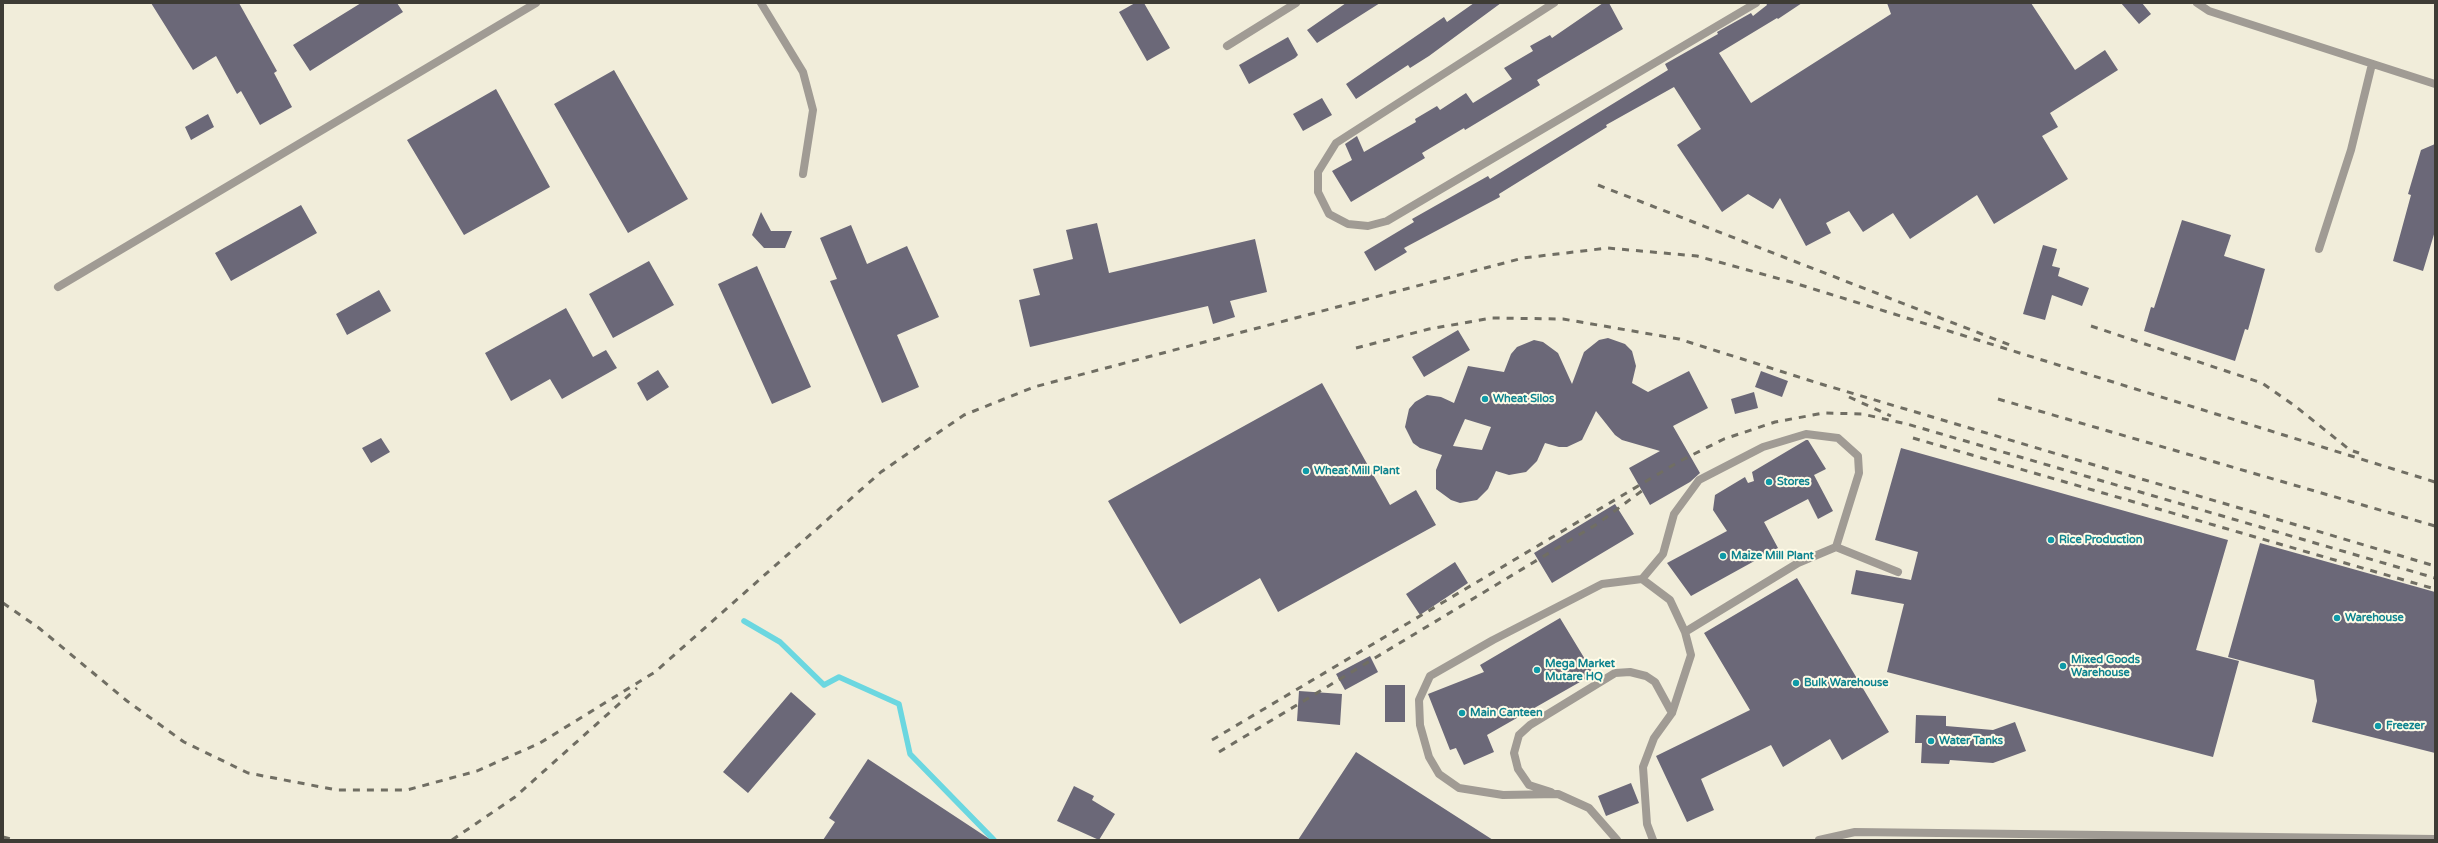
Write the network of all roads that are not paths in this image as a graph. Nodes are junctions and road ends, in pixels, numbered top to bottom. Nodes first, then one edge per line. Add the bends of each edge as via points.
1 (536, 3) edge
2 (762, 3) edge
3 (1296, 3) edge
4 (1554, 3) edge
5 (1756, 3) edge
6 (2196, 3) edge
7 (1228, 46) dead end
8 (2372, 64) junction
9 (2435, 84) edge
10 (803, 174) dead end
11 (2319, 249) dead end
12 (58, 287) dead end
13 (1836, 546) junction
14 (1898, 572) dead end
15 (1642, 580) junction
16 (1685, 632) junction
17 (1672, 713) junction
18 (1558, 794) junction
19 (2435, 839) edge
20 (1617, 840) edge
21 (1653, 840) edge
22 (1819, 840) edge

1 - 12 street
2 - 10 street via 803,72 813,110
3 - 7 street
4 - 5 street via 1336,143 1318,172 1318,192 1330,214 1348,224 1368,226 1387,221
6 - 8 street via 2209,11
8 - 9 street
8 - 11 street via 2351,150
13 - 14 street
13 - 15 street via 1859,472 1858,456 1838,438 1806,434 1763,448 1699,480 1674,514 1663,554
13 - 16 street via 1798,563
15 - 16 street via 1670,600
15 - 18 street via 1602,584 1493,640 1430,676 1419,700 1420,725 1429,757 1439,774 1459,788 1503,795
16 - 17 street via 1691,655
17 - 18 street via 1655,682 1646,676 1630,672 1616,673 1530,725 1519,735 1514,753 1518,769 1529,785
17 - 21 street via 1654,738 1643,767 1646,824
18 - 20 street via 1589,808
19 - 22 street via 1855,832

